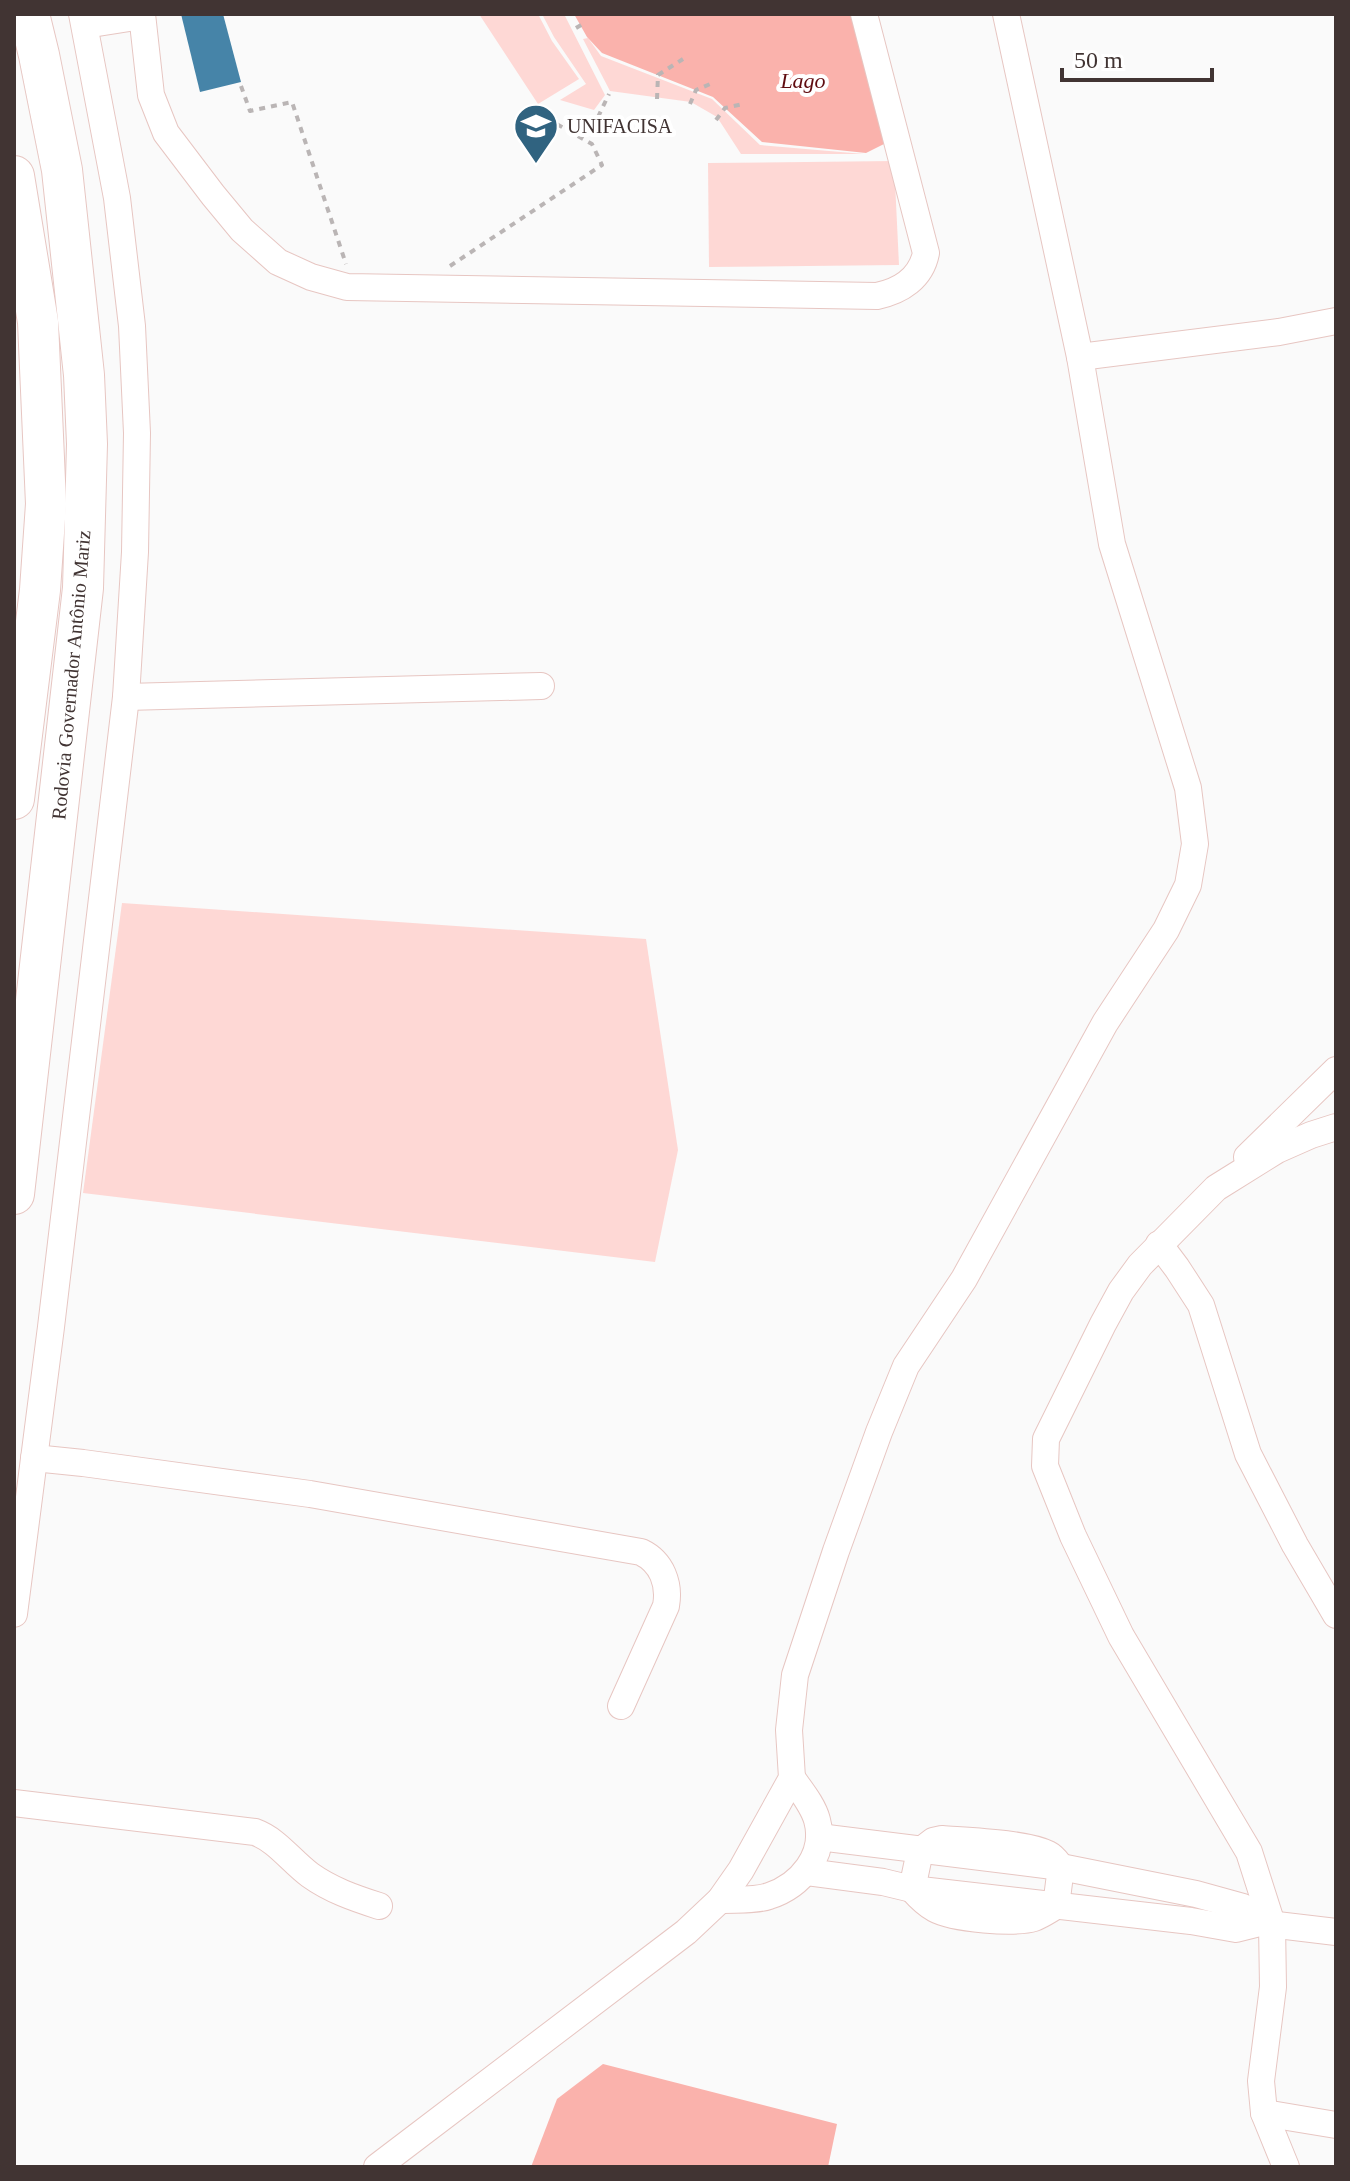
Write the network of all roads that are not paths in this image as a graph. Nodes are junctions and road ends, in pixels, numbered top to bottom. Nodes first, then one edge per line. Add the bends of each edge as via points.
1 (29, 14) edge
2 (864, 14) edge
3 (1006, 14) edge
4 (142, 15) edge
5 (83, 20) edge
6 (14, 176) edge
7 (1336, 321) edge
8 (1080, 357) junction
9 (541, 686) dead end
10 (126, 697) junction
11 (14, 799) edge
12 (1336, 1070) edge
13 (1336, 1127) edge
14 (1216, 1188) junction
15 (14, 1194) edge
16 (1159, 1244) junction
17 (34, 1458) junction
18 (14, 1614) edge
19 (1336, 1615) edge
20 (621, 1706) dead end
21 (792, 1778) junction
22 (14, 1803) edge
23 (819, 1837) junction
24 (920, 1851) junction
25 (1061, 1867) junction
26 (807, 1872) junction
27 (912, 1889) junction
28 (720, 1900) junction
29 (379, 1906) dead end
30 (1056, 1906) junction
31 (1266, 1924) junction
32 (1336, 1932) edge
33 (1264, 2113) junction
34 (1336, 2125) edge
35 (377, 2167) edge
36 (1286, 2167) edge

1 - 15 highway, Rodovia Governador Antônio Mariz via 62,170 87,444 83,588
2 - 4 street via 926,253 906,286 877,296 347,287 311,277 278,262 242,230 166,133 151,95
3 - 8 street
4 - 5 street
5 - 10 street via 117,198 132,326 137,433
6 - 11 highway, Rodovia Governador Antônio Mariz via 38,322 46,504
7 - 8 street
8 - 21 street via 1112,544 1188,788 1195,844 1188,885 964,1279 906,1366 795,1675 789,1730
9 - 10 street
10 - 17 street
12 - 14 street
13 - 14 street via 1277,1150
14 - 16 street
16 - 19 street via 1201,1305 1248,1454
16 - 31 street via 1121,1291 1103,1324 1046,1439 1045,1466 1121,1636 1249,1852
17 - 18 street
17 - 20 street via 310,1494 641,1552 664,1575 668,1597
21 - 23 street via 814,1814
21 - 28 street
22 - 29 street via 255,1832 336,1891
23 - 24 street
23 - 26 street
24 - 25 street via 942,1839 980,1842 1040,1851
24 - 27 street
25 - 30 street
25 - 31 street via 1243,1907
26 - 27 street
26 - 28 street via 766,1897
27 - 30 street
28 - 35 street via 686,1932
30 - 31 street via 1236,1929
31 - 32 street
31 - 33 street via 1273,1987 1261,2081
33 - 34 street
33 - 36 street

